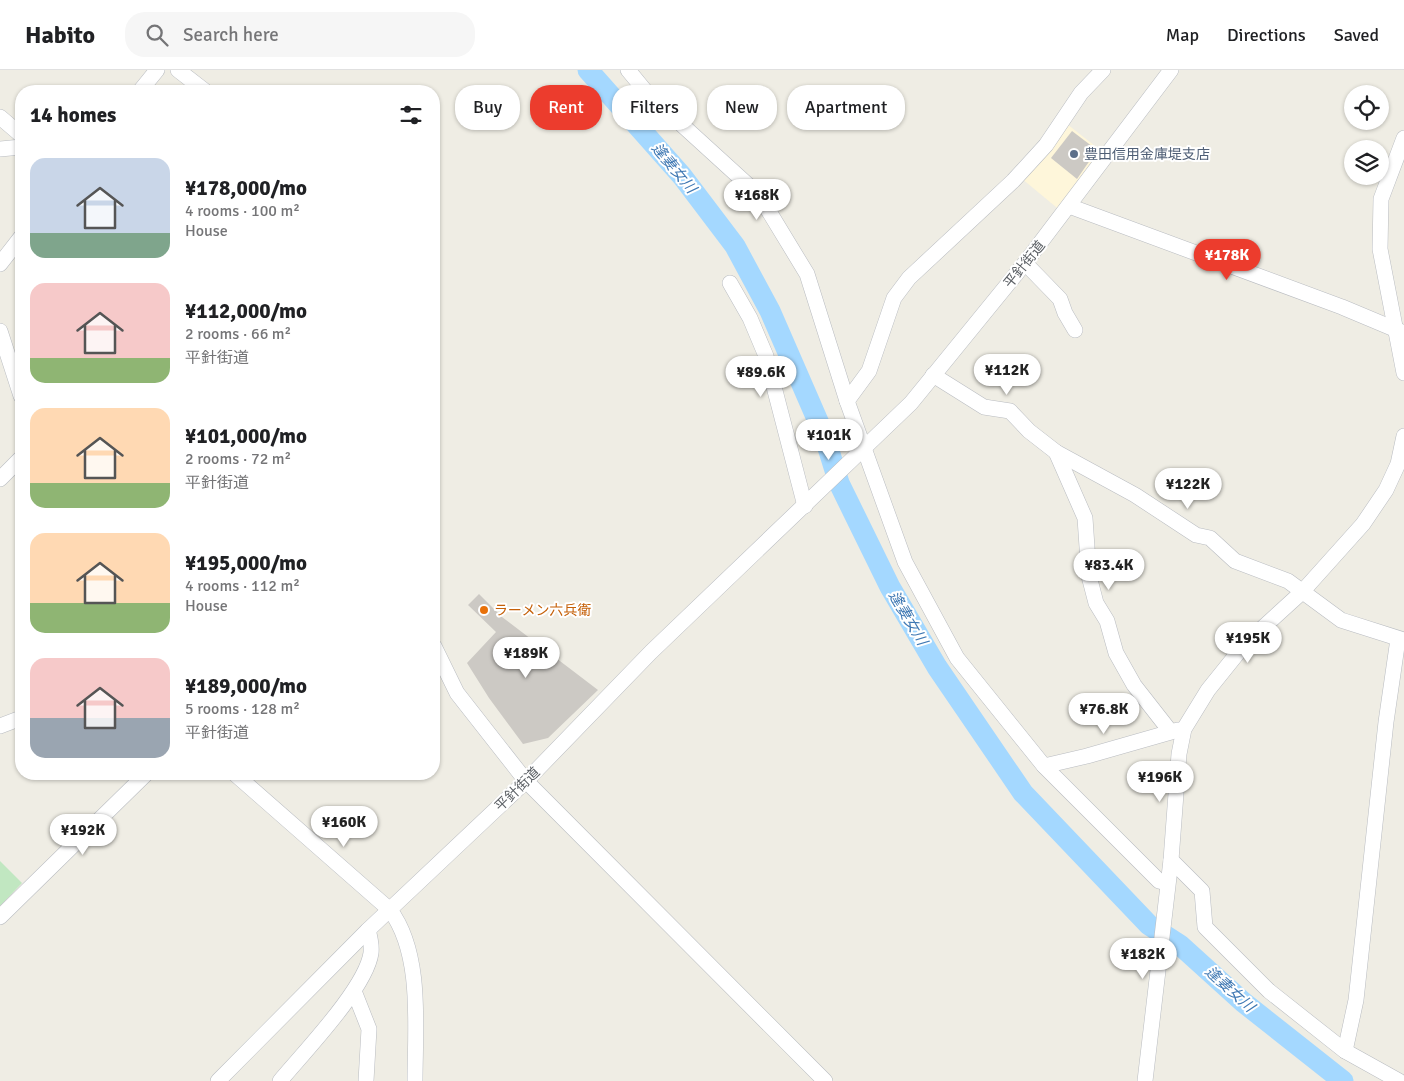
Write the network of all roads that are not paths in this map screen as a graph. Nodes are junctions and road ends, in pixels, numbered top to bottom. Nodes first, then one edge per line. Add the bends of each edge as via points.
1 (157, 70) edge
2 (178, 70) edge
3 (628, 70) edge
4 (1103, 70) edge
5 (1171, 70) edge
6 (145, 85) edge
7 (197, 85) edge
8 (0, 117) edge
9 (15, 130) edge
10 (1404, 138) edge
11 (15, 148) edge
12 (0, 149) edge
13 (1069, 206) junction
14 (15, 245) edge
15 (1025, 263) junction
16 (0, 264) edge
17 (730, 283) dead end
18 (1075, 330) dead end
19 (0, 331) edge
20 (1400, 332) edge
21 (1404, 373) edge
22 (933, 375) junction
23 (15, 377) edge
24 (847, 401) junction
25 (1404, 436) edge
26 (864, 447) junction
27 (1056, 452) junction
28 (15, 464) edge
29 (0, 479) edge
30 (810, 501) junction
31 (1302, 592) junction
32 (1401, 640) edge
33 (440, 658) edge
34 (15, 720) edge
35 (0, 726) edge
36 (1177, 730) junction
37 (1044, 766) junction
38 (140, 780) edge
39 (242, 780) edge
40 (526, 781) junction
41 (1171, 860) junction
42 (1168, 883) junction
43 (390, 910) junction
44 (0, 917) edge
45 (368, 930) junction
46 (354, 991) junction
47 (1345, 1051) junction
48 (218, 1081) edge
49 (280, 1081) edge
50 (366, 1081) edge
51 (416, 1081) edge
52 (825, 1081) edge
53 (1145, 1081) edge
54 (1399, 1081) edge

1 - 6 street
2 - 7 street
3 - 24 street via 647,93 759,195 808,274
4 - 24 street via 1081,93 1046,145 1013,181 909,278 894,298 869,371
5 - 13 street, 平針街道
8 - 9 street
10 - 20 street via 1381,199 1380,249
11 - 12 street
13 - 15 street, 平針街道
13 - 20 street via 1342,307
14 - 16 street
15 - 18 street via 1060,299
15 - 22 street, 平針街道
17 - 30 street via 766,356
19 - 23 street
20 - 21 street
22 - 26 street, 平針街道 via 911,404
22 - 27 street via 984,407 1010,411
24 - 26 street
25 - 31 street via 1398,464 1386,490 1363,524
26 - 30 street, 平針街道
26 - 37 street via 905,562 957,658
27 - 31 street via 1135,495 1196,535 1210,538 1235,562 1288,580
27 - 36 street via 1085,518 1096,603 1107,621 1116,653 1134,685
28 - 29 street
30 - 40 street, 平針街道 via 651,652
31 - 32 street via 1341,620
31 - 36 street via 1245,644
32 - 47 street via 1386,722 1356,1000
33 - 40 street via 457,693
34 - 35 street
36 - 37 street
36 - 41 street via 1179,754
37 - 42 street via 1159,881
38 - 44 street
39 - 43 street
40 - 43 street, 平針街道
40 - 52 street
41 - 42 street
41 - 47 street via 1202,892 1206,927 1269,991
42 - 53 street
43 - 45 street, 平針街道
43 - 51 street via 397,920 416,988
45 - 46 street via 371,953
45 - 48 street, 平針街道
46 - 49 street
46 - 50 street via 369,1028
47 - 54 street

